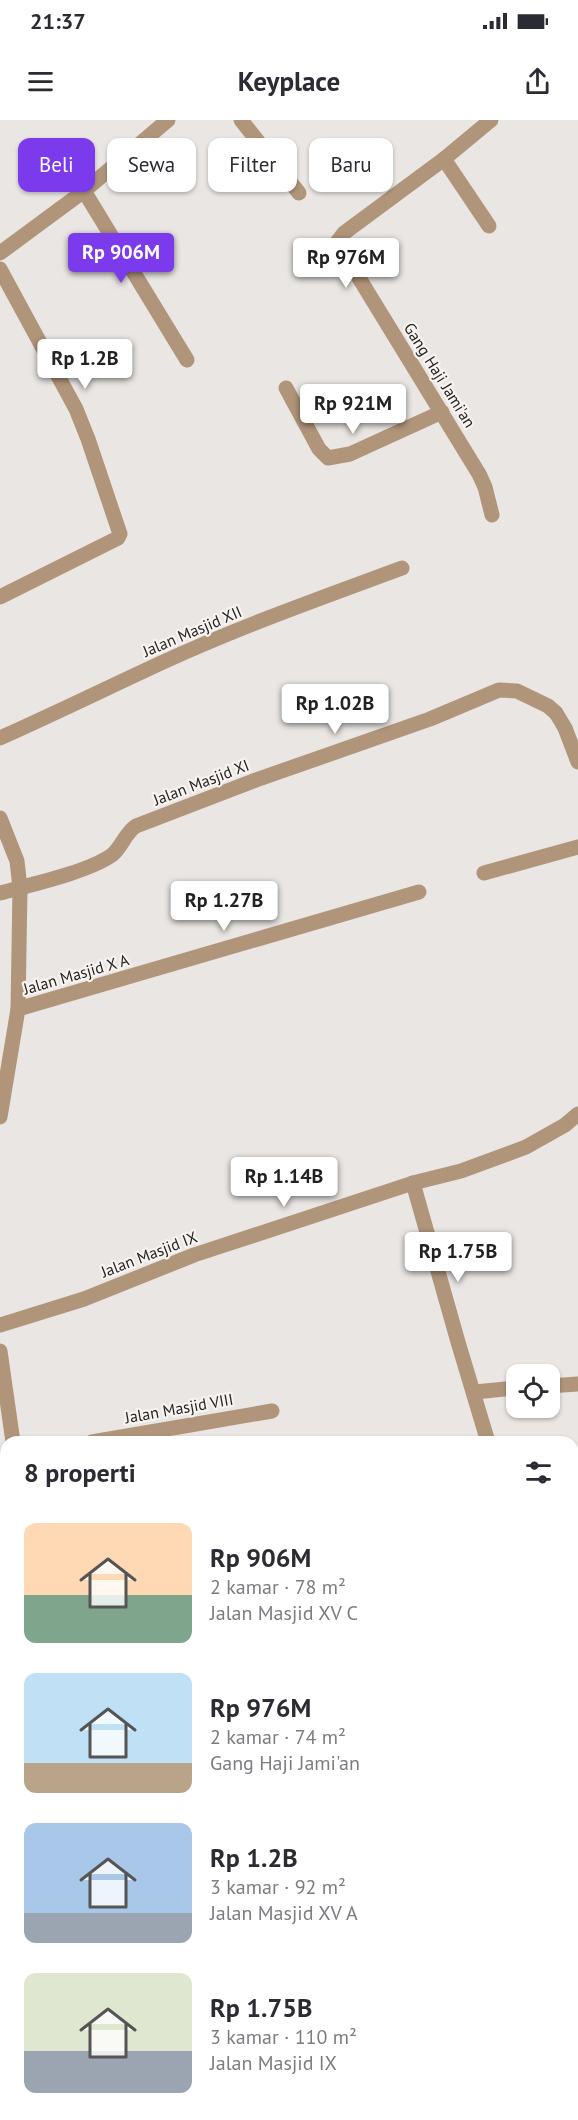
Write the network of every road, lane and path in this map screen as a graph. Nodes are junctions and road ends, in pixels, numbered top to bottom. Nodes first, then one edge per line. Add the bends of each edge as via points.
1 (168, 120) edge
2 (241, 120) edge
3 (491, 120) edge
4 (444, 159) junction
5 (95, 182) edge
6 (83, 192) edge
7 (85, 192) edge
8 (299, 193) dead end
9 (489, 226) dead end
10 (0, 253) edge
11 (0, 269) edge
12 (187, 360) dead end
13 (286, 388) dead end
14 (442, 412) junction
15 (492, 515) dead end
16 (402, 568) dead end
17 (0, 597) edge
18 (0, 738) edge
19 (578, 762) edge
20 (0, 818) edge
21 (578, 846) edge
22 (484, 873) dead end
23 (20, 888) junction
24 (419, 892) dead end
25 (0, 893) edge
26 (18, 1009) junction
27 (578, 1114) edge
28 (0, 1117) edge
29 (413, 1183) junction
30 (0, 1326) edge
31 (0, 1351) edge
32 (578, 1384) edge
33 (560, 1385) edge
34 (506, 1389) edge
35 (475, 1392) junction
36 (272, 1411) dead end
37 (7, 1433) edge
38 (127, 1436) edge
39 (487, 1436) edge

1 - 5 street
2 - 8 street
3 - 4 street, Gang Haji Jami'an
4 - 9 street
4 - 14 street, Gang Haji Jami'an via 337,242
6 - 10 street
7 - 12 street
11 - 17 street via 76,409 120,532 118,538
13 - 14 street via 327,458 350,454
14 - 15 street, Gang Haji Jami'an via 479,474
16 - 18 street, Jalan Masjid XII via 162,662
19 - 23 street, Jalan Masjid XI via 565,728 548,706 517,691 492,691 430,719 136,825 108,857
20 - 23 street via 17,861
21 - 22 street
23 - 25 street, Jalan Masjid XI
23 - 26 street
24 - 26 street, Jalan Masjid X A
26 - 28 street
27 - 29 street, Jalan Masjid IX via 526,1147 462,1171
29 - 30 street, Jalan Masjid IX via 194,1255 84,1299
29 - 35 street
31 - 37 street
32 - 33 street
34 - 35 street
35 - 39 street
36 - 38 street, Jalan Masjid VIII

